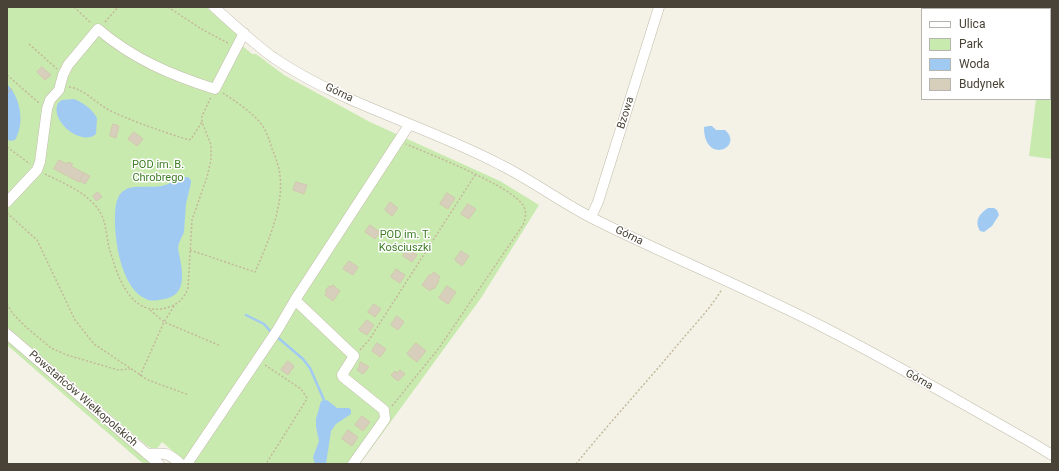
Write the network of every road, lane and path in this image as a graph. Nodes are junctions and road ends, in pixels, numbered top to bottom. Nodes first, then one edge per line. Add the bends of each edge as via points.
1 (74, 7) edge
2 (118, 7) edge
3 (168, 7) edge
4 (214, 7) edge
5 (658, 7) edge
6 (98, 29) junction
7 (244, 33) junction
8 (29, 44) dead end
9 (236, 47) junction
10 (7, 75) edge
11 (63, 75) junction
12 (61, 86) junction
13 (12, 89) dead end
14 (215, 89) junction
15 (8, 92) dead end
16 (47, 109) junction
17 (202, 122) junction
18 (409, 125) junction
19 (399, 141) junction
20 (7, 147) edge
21 (37, 170) junction
22 (475, 175) junction
23 (7, 202) edge
24 (7, 213) edge
25 (591, 218) junction
26 (190, 250) junction
27 (727, 280) junction
28 (294, 300) junction
29 (7, 304) edge
30 (175, 305) junction
31 (150, 310) junction
32 (164, 322) junction
33 (7, 334) edge
34 (221, 346) dead end
35 (354, 356) junction
36 (256, 359) junction
37 (130, 369) junction
38 (140, 376) junction
39 (189, 395) dead end
40 (384, 410) junction
41 (147, 454) junction
42 (1052, 455) edge
43 (159, 464) edge
44 (181, 464) edge
45 (187, 464) edge
46 (266, 464) edge
47 (353, 464) edge
48 (576, 464) edge

1 - 6 path
2 - 6 path
3 - 9 path via 203,30
4 - 7 street, Górna
5 - 25 street, Bzowa
6 - 11 street via 68,65
6 - 14 street via 155,67
7 - 9 street
7 - 18 street, Górna via 274,58 329,89
8 - 11 path
9 - 14 street
10 - 16 path
11 - 12 street
12 - 16 street via 50,100
12 - 17 path via 74,88 106,108 139,123 189,140
13 - 15 path
14 - 17 path via 202,116
14 - 26 path via 243,106 268,134 279,169 277,213 255,272
16 - 21 street
17 - 26 path via 211,146 211,160 192,220
18 - 19 street
18 - 25 street, Górna via 501,165
19 - 22 path
19 - 28 street
20 - 21 path
21 - 23 street
21 - 31 path via 73,188 97,207 102,216 118,274 133,300
22 - 35 path via 369,340
22 - 40 path via 520,200 526,216 523,225 439,348 393,406
24 - 37 path via 38,240 68,307 83,332 94,344
25 - 27 street, Górna
26 - 30 path via 188,288 183,298
27 - 42 street, Górna via 825,328
27 - 48 path via 713,302
28 - 35 street
28 - 36 street via 278,330
29 - 37 path via 13,314 50,348 118,370
30 - 31 path
30 - 32 path
31 - 32 path
32 - 34 path
32 - 38 path
33 - 41 street, Powstańców Wielkopolskich
35 - 40 street via 343,377
36 - 45 street
36 - 46 path via 302,389 307,398
37 - 38 path
38 - 39 path
40 - 47 street via 385,419
41 - 43 street, Powstańców Wielkopolskich
41 - 44 street via 166,453

